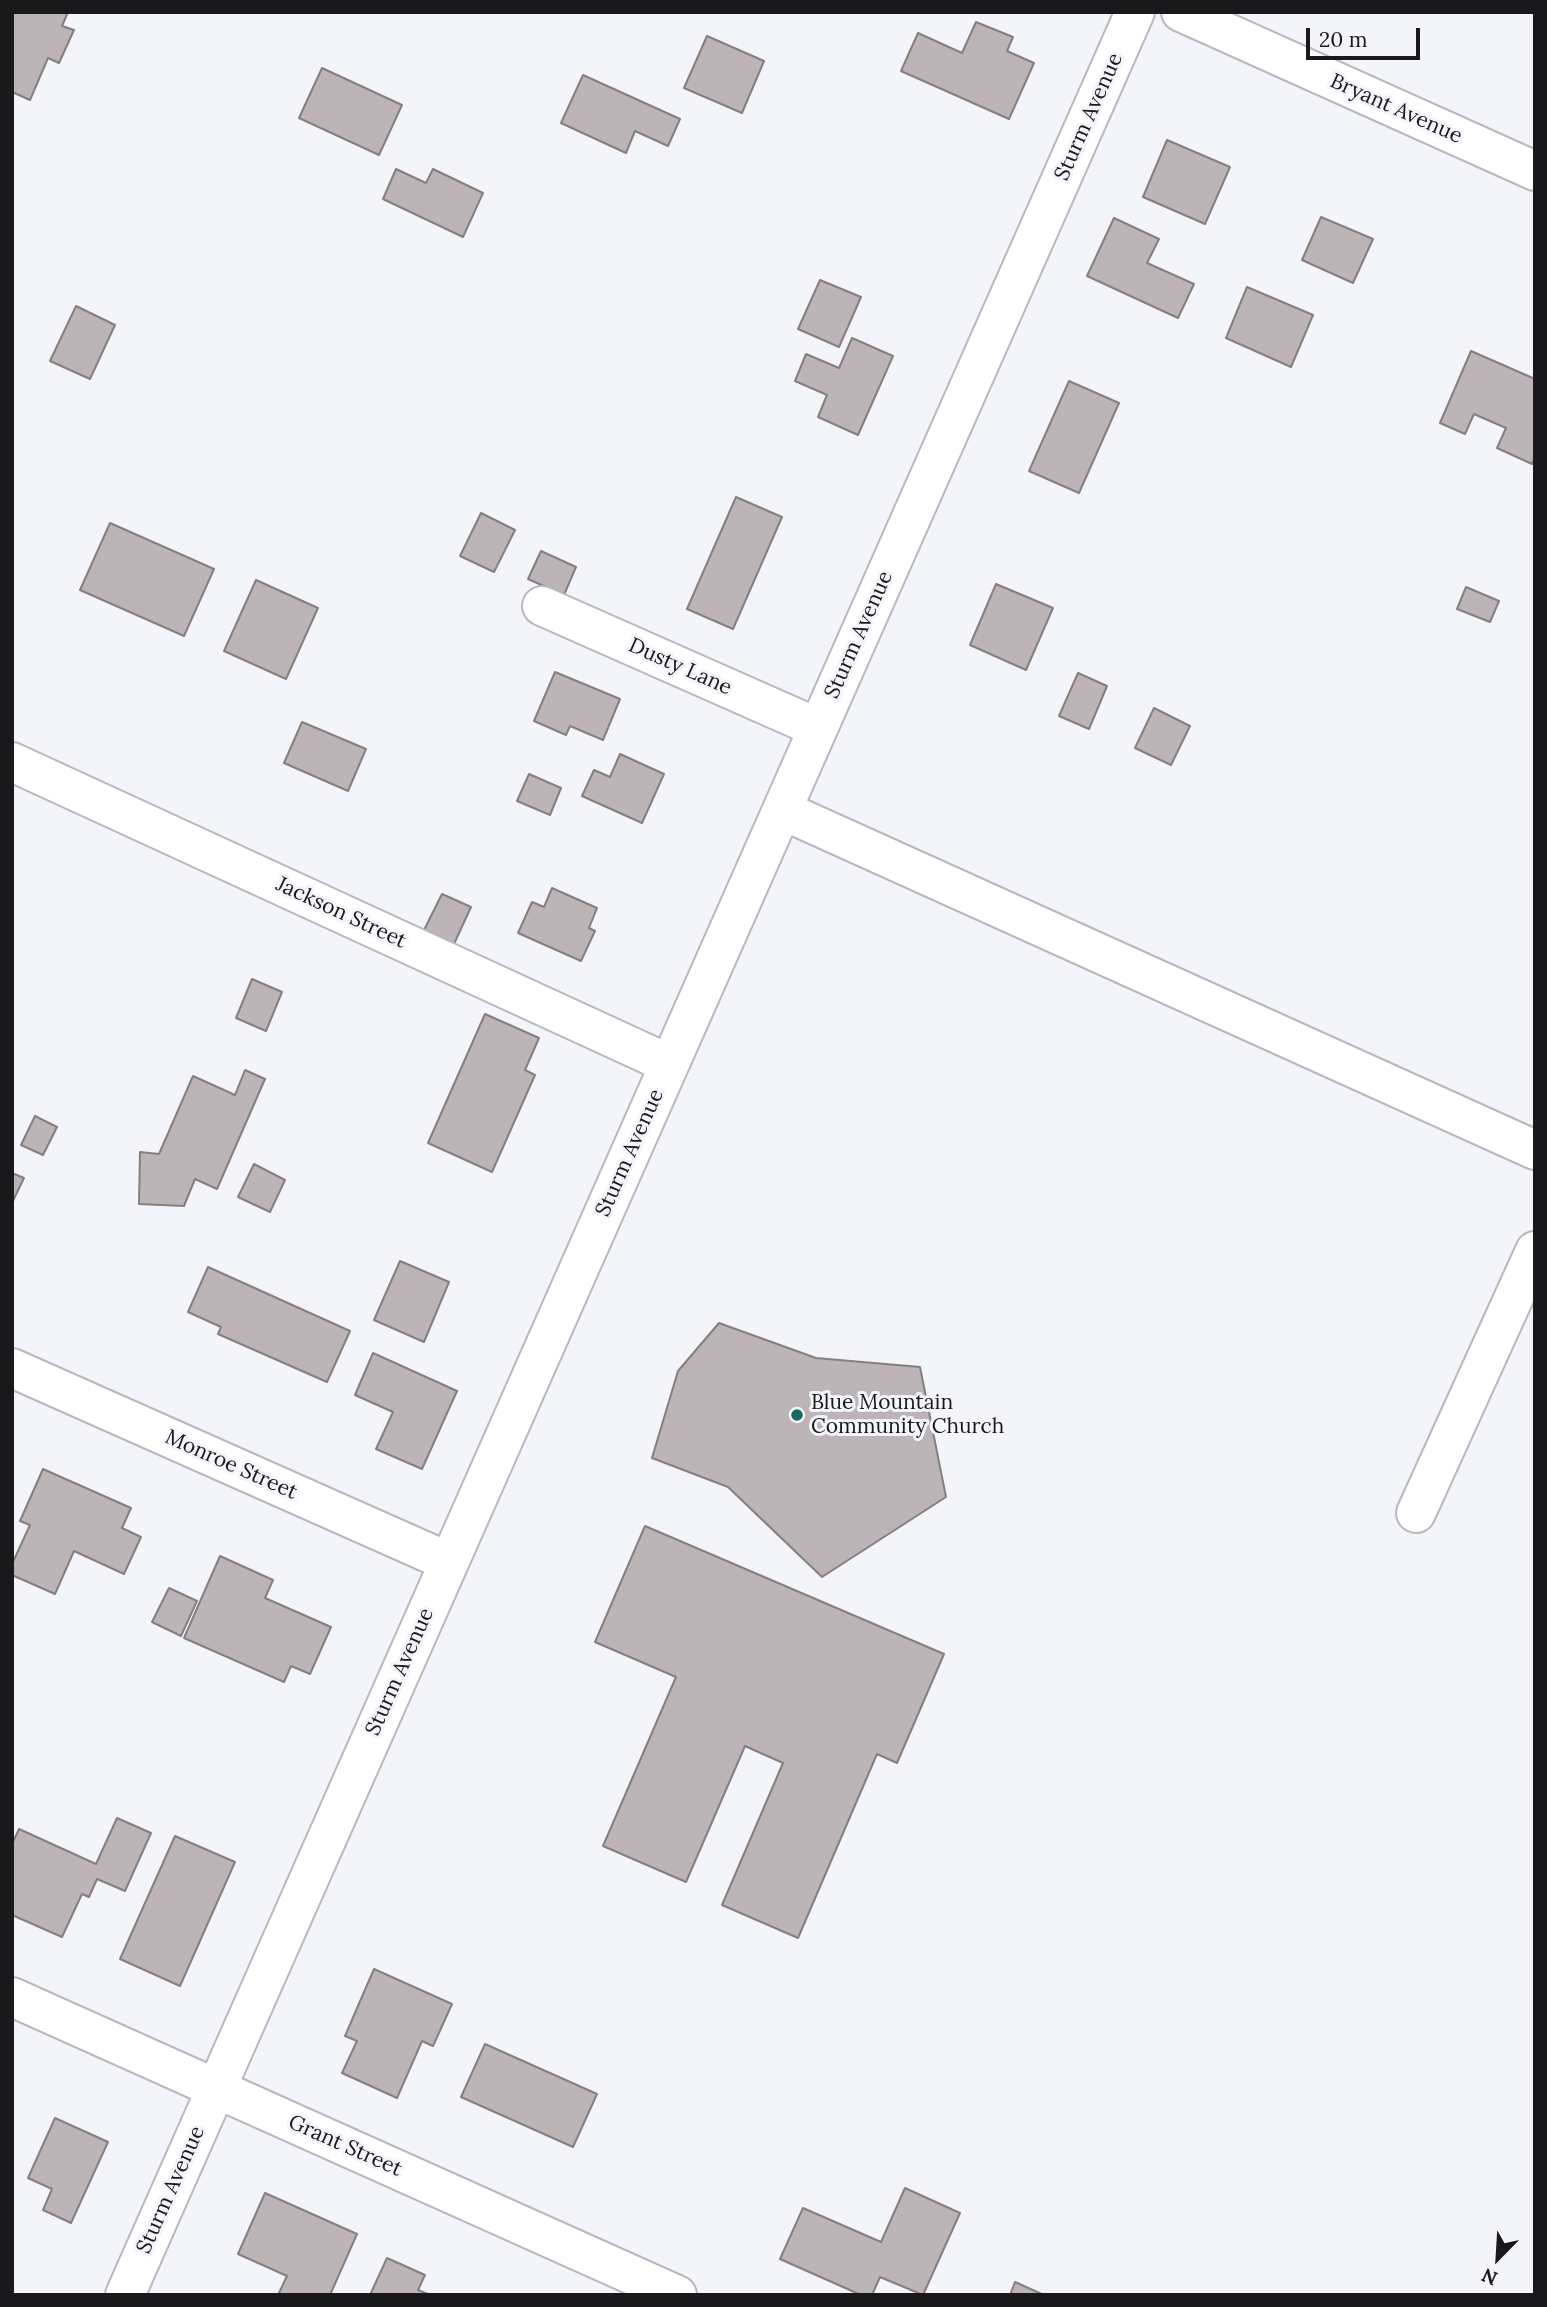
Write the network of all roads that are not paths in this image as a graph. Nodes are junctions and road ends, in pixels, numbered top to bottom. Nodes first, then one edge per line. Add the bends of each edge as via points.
1 (1135, 12) edge
2 (1181, 12) edge
3 (1535, 171) edge
4 (542, 606) dead end
5 (818, 728) junction
6 (12, 762) edge
7 (782, 810) junction
8 (669, 1064) junction
9 (1535, 1150) edge
10 (1535, 1251) edge
11 (12, 1368) edge
12 (1416, 1513) dead end
13 (449, 1562) junction
14 (12, 1997) edge
15 (216, 2088) junction
16 (125, 2295) edge
17 (677, 2295) edge

1 - 5 street, Sturm Avenue
2 - 3 street, Bryant Avenue
4 - 5 street, Dusty Lane
5 - 7 street, Sturm Avenue
6 - 8 street, Jackson Street
7 - 8 street, Sturm Avenue
7 - 9 street
8 - 13 street, Sturm Avenue
10 - 12 street
11 - 13 street, Monroe Street
13 - 15 street, Sturm Avenue
14 - 15 street, Grant Street
15 - 16 street, Sturm Avenue
15 - 17 street, Grant Street

